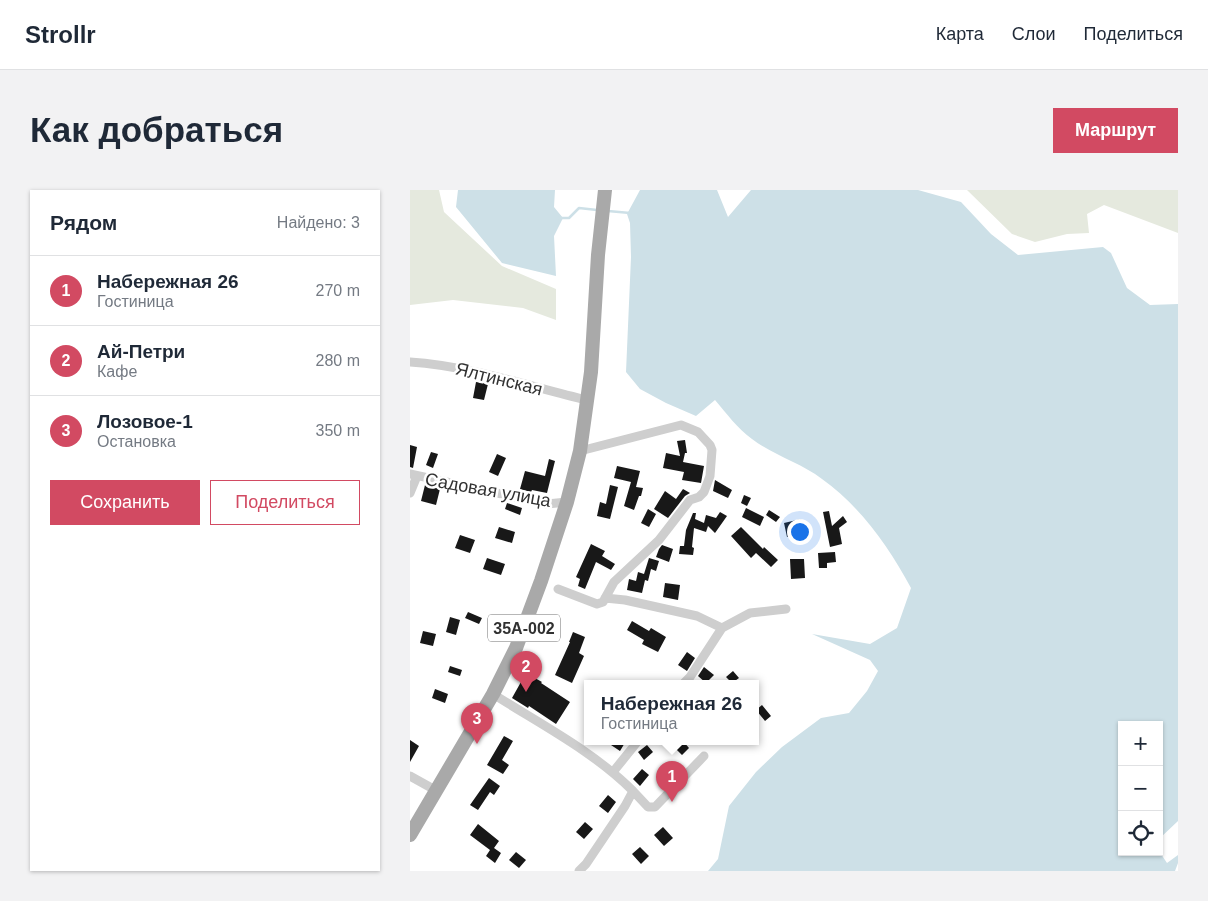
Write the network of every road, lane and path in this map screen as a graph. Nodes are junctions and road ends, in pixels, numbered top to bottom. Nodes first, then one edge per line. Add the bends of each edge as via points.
1 (605, 193) edge
2 (410, 362) edge
3 (587, 400) junction
4 (580, 451) junction
5 (413, 475) edge
6 (410, 493) edge
7 (567, 502) junction
8 (558, 589) dead end
9 (605, 598) junction
10 (786, 609) dead end
11 (722, 628) junction
12 (687, 680) edge
13 (493, 694) junction
14 (635, 745) edge
15 (704, 756) dead end
16 (613, 772) junction
17 (410, 776) edge
18 (437, 791) junction
19 (633, 791) junction
20 (410, 835) edge
21 (579, 871) edge

1 - 3 main road, 35А-002
2 - 3 street, Ялтинская via 485,373
3 - 4 main road, 35А-002
4 - 7 main road, 35А-002
4 - 9 street via 681,426 698,432 712,450 710,476 704,492 690,500 659,540 614,582
5 - 6 street
5 - 7 street, Садовая улица via 547,504
7 - 13 main road, 35А-002 via 516,648
8 - 9 street via 597,604
9 - 11 street via 697,616
10 - 11 street via 750,613
11 - 12 street
13 - 16 street
13 - 18 main road, 35А-002
14 - 16 street
15 - 19 street via 655,807 648,806
16 - 19 street
17 - 18 street
18 - 20 main road, 35А-002
19 - 21 street

